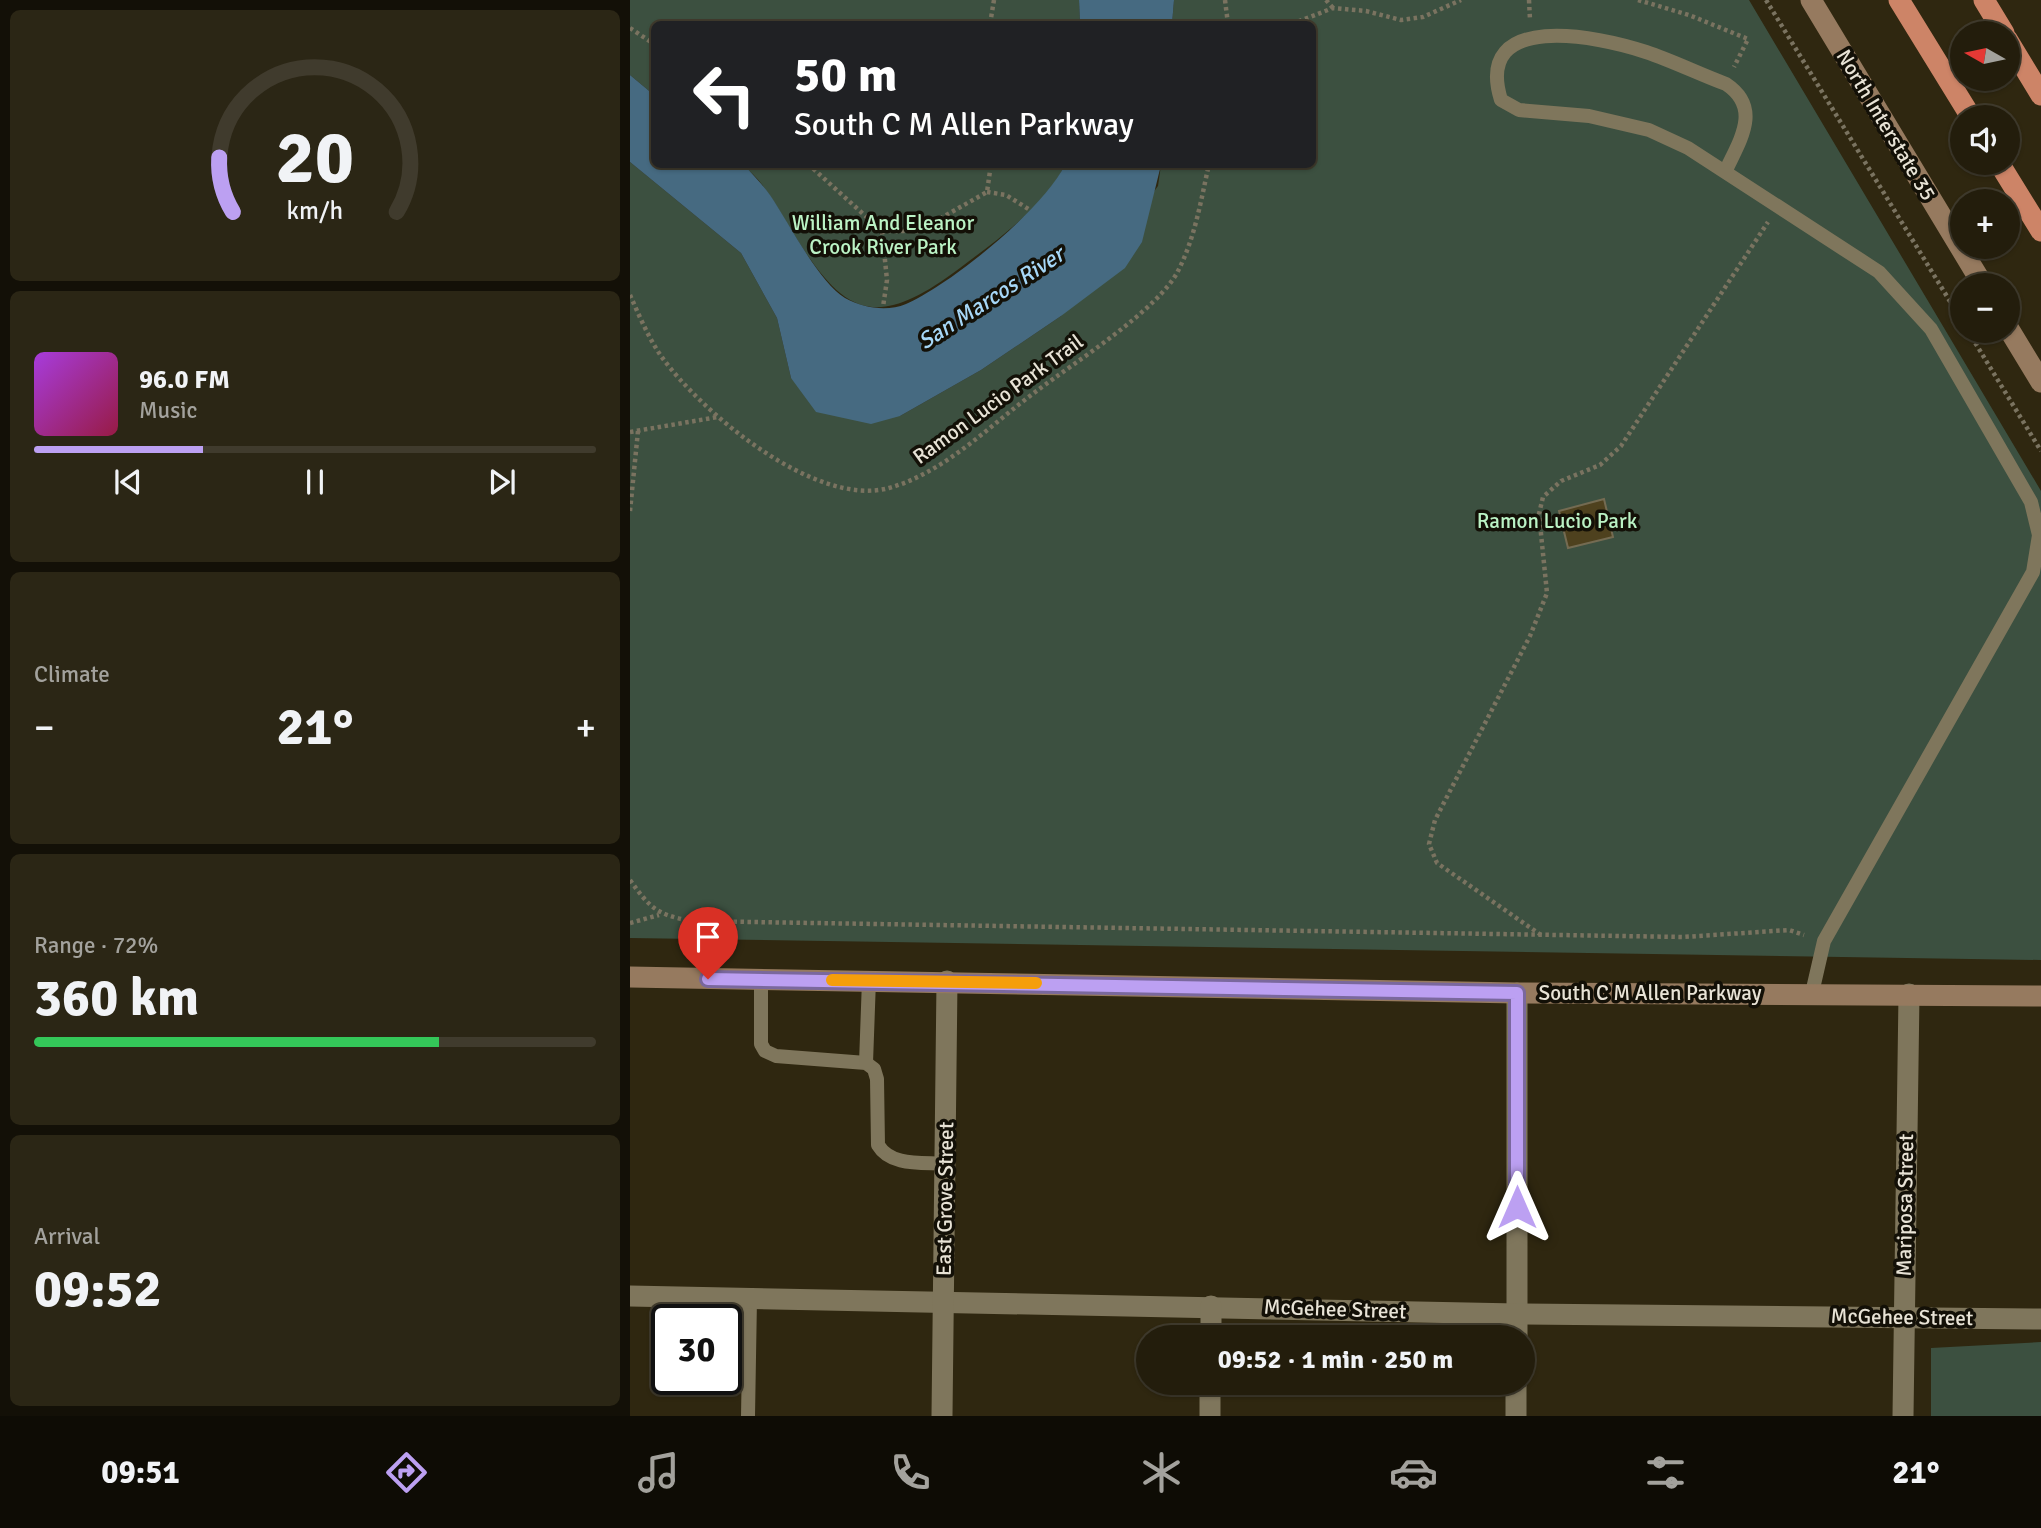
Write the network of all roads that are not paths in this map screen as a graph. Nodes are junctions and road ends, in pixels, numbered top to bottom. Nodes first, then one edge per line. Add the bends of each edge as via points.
1 (1811, 0) edge
2 (1899, 0) edge
3 (1984, 0) edge
4 (1997, 21) edge
5 (2020, 60) edge
6 (2041, 95) edge
7 (1964, 105) edge
8 (1726, 170) junction
9 (2006, 175) edge
10 (2041, 231) edge
11 (1976, 273) edge
12 (2017, 343) edge
13 (2041, 382) edge
14 (630, 977) edge
15 (761, 980) junction
16 (869, 980) junction
17 (947, 981) junction
18 (1517, 993) junction
19 (1812, 993) junction
20 (1909, 994) junction
21 (2041, 996) edge
22 (866, 1063) junction
23 (947, 1164) junction
24 (630, 1296) edge
25 (750, 1299) junction
26 (943, 1303) junction
27 (1211, 1306) junction
28 (1517, 1314) junction
29 (1903, 1316) junction
30 (2041, 1319) edge
31 (1210, 1325) edge
32 (1517, 1325) edge
33 (1210, 1395) edge
34 (1516, 1395) edge
35 (748, 1416) edge
36 (942, 1416) edge
37 (1210, 1416) edge
38 (1516, 1416) edge
39 (1903, 1416) edge

1 - 11 street, North Interstate 35
2 - 7 highway
3 - 4 highway
5 - 6 highway
8 - 8 lane via 1649,131 1589,116 1519,110 1501,100 1495,80 1500,58 1516,41 1531,37 1583,39 1645,52 1726,84 1747,106 1746,127
8 - 19 lane via 1879,272 1931,329 2031,502 2039,535 2033,572 1824,941
9 - 10 highway
12 - 13 street
14 - 15 street, South C M Allen Parkway
15 - 16 street, South C M Allen Parkway
15 - 22 lane via 761,1044 765,1051 776,1056
16 - 17 street, South C M Allen Parkway
16 - 22 lane
17 - 18 street, South C M Allen Parkway
17 - 23 street, East Grove Street
18 - 19 street, South C M Allen Parkway
18 - 28 street
19 - 20 street, South C M Allen Parkway
20 - 21 street, South C M Allen Parkway
20 - 29 street, Mariposa Street
22 - 23 lane via 877,1079 878,1145 883,1154 892,1160
23 - 26 street, East Grove Street
24 - 25 street, McGehee Street
25 - 26 street, McGehee Street
25 - 35 lane
26 - 27 street, McGehee Street
26 - 36 street, East Grove Street
27 - 28 street, McGehee Street
27 - 31 street
28 - 29 street, McGehee Street
28 - 32 street
29 - 30 street, McGehee Street
29 - 39 street, Mariposa Street
33 - 37 street
34 - 38 street

